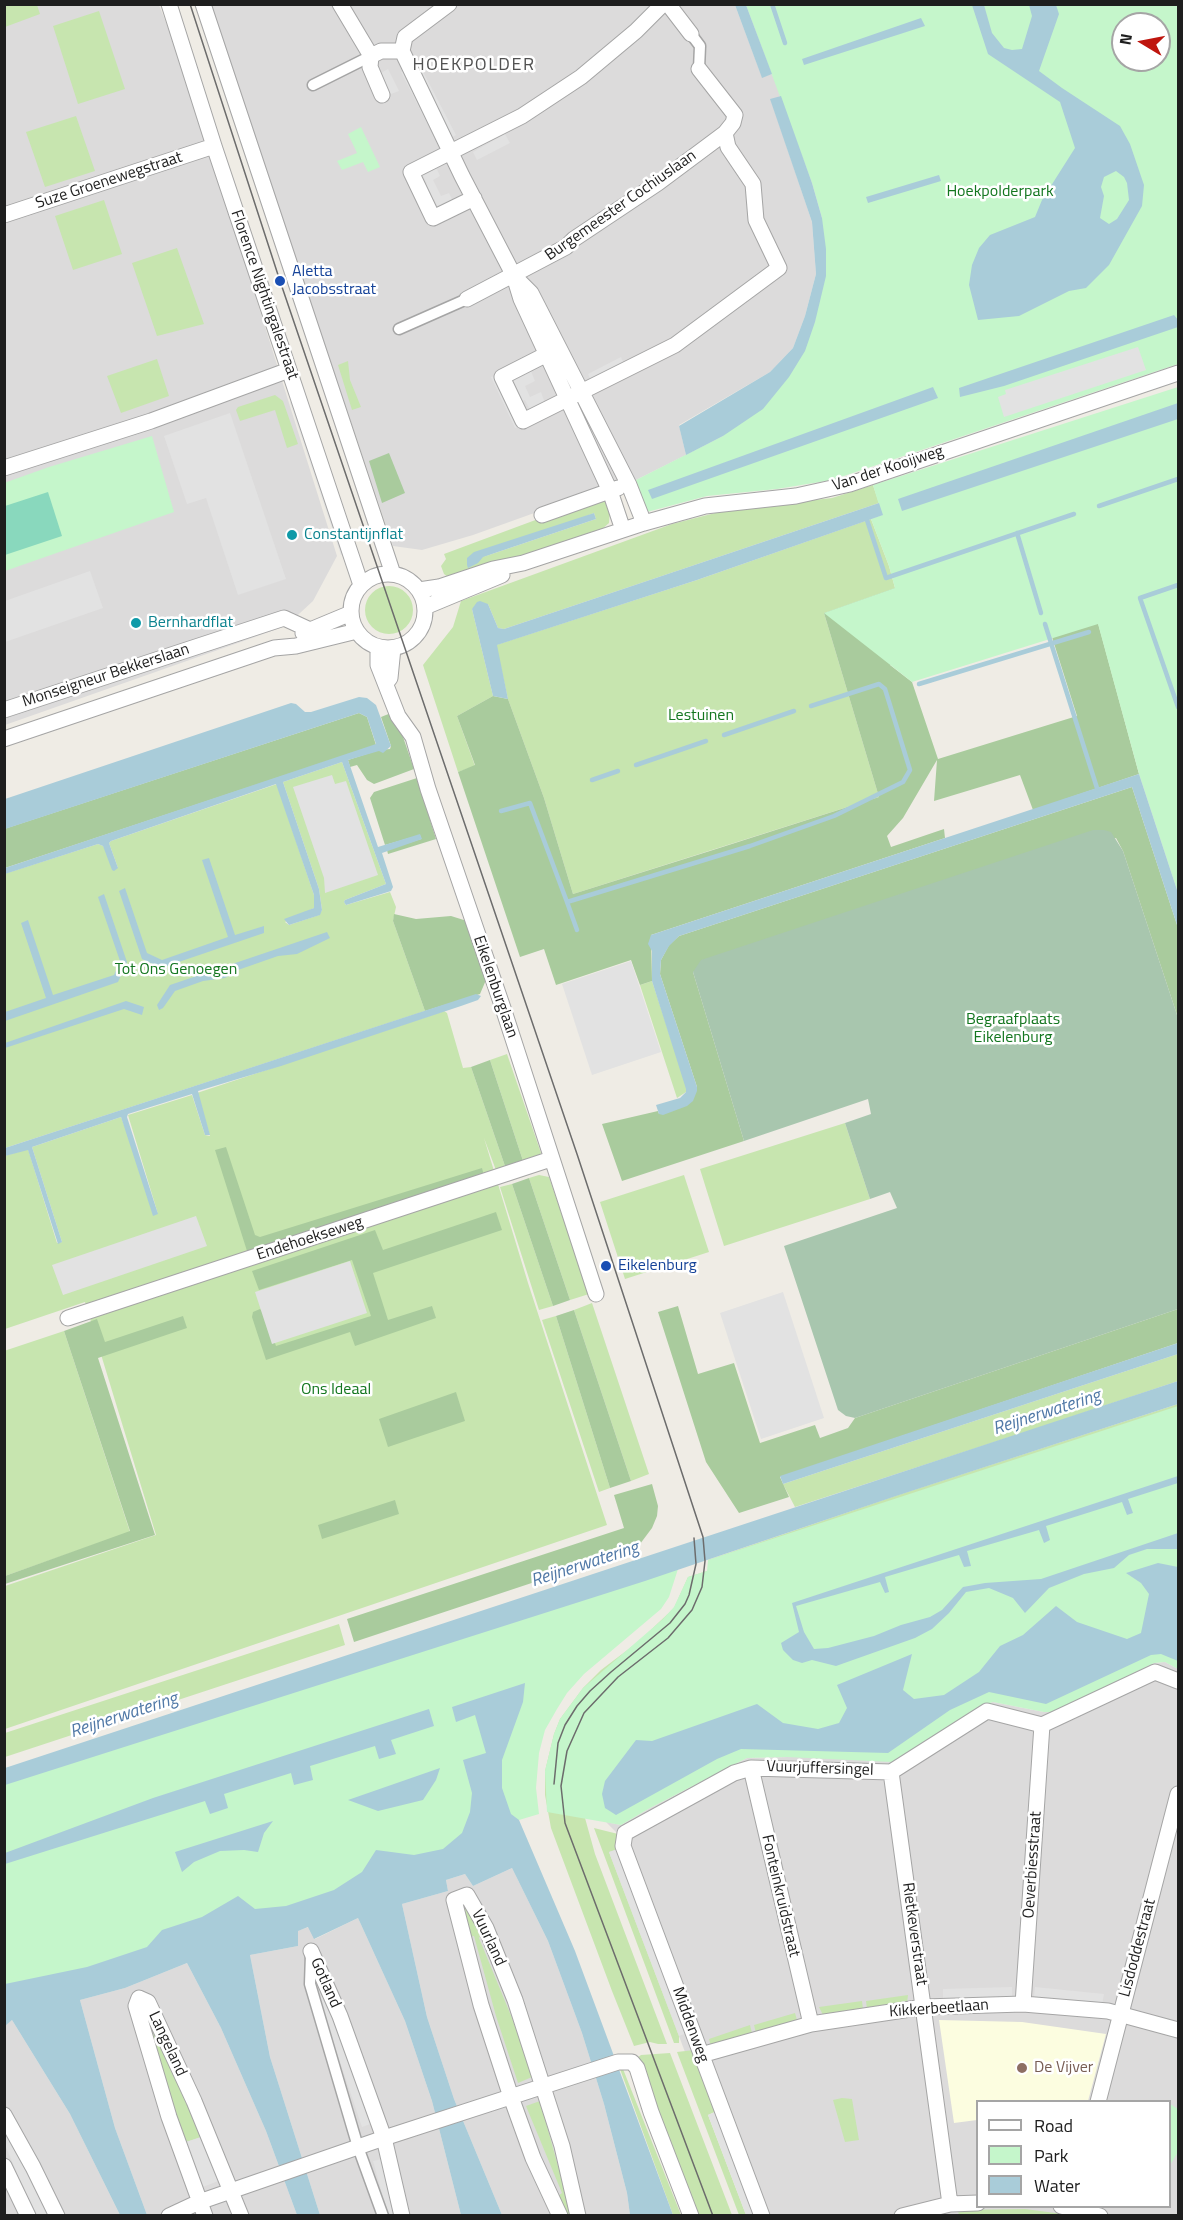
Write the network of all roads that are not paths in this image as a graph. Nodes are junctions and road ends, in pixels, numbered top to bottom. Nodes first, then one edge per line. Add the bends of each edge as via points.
1 (169, 4) edge
2 (203, 4) edge
3 (340, 4) edge
4 (448, 4) edge
5 (663, 4) edge
6 (668, 4) edge
7 (691, 34) joint
8 (402, 51) junction
9 (371, 56) junction
10 (699, 69) joint
11 (313, 85) dead end
12 (382, 95) dead end
13 (724, 133) junction
14 (214, 146) junction
15 (451, 152) junction
16 (474, 198) junction
17 (4, 215) edge
18 (514, 276) junction
19 (467, 299) joint
20 (399, 329) dead end
21 (553, 350) junction
22 (289, 370) junction
23 (1179, 373) edge
24 (575, 396) junction
25 (4, 450) edge
26 (7, 467) edge
27 (629, 485) junction
28 (610, 491) junction
29 (542, 515) dead end
30 (644, 523) junction
31 (623, 530) junction
32 (523, 563) junction
33 (393, 574) junction
34 (361, 585) junction
35 (419, 591) junction
36 (425, 607) junction
37 (351, 613) junction
38 (357, 631) junction
39 (312, 635) junction
40 (385, 647) junction
41 (4, 710) edge
42 (4, 739) edge
43 (551, 1159) junction
44 (596, 1294) dead end
45 (68, 1318) dead end
46 (1179, 1681) edge
47 (1042, 1725) junction
48 (751, 1768) junction
49 (891, 1772) junction
50 (1179, 1794) edge
51 (625, 1833) joint
52 (311, 1951) joint
53 (1023, 2004) junction
54 (924, 2007) junction
55 (1121, 2014) junction
56 (811, 2024) junction
57 (1179, 2030) edge
58 (701, 2055) junction
59 (543, 2086) junction
60 (511, 2097) junction
61 (1099, 2100) edge
62 (4, 2115) edge
63 (384, 2138) junction
64 (358, 2147) junction
65 (4, 2166) edge
66 (232, 2191) junction
67 (976, 2203) edge
68 (950, 2204) junction
69 (1071, 2208) edge
70 (202, 2209) edge
71 (28, 2216) edge
72 (57, 2216) edge
73 (169, 2216) edge
74 (241, 2216) edge
75 (383, 2216) edge
76 (402, 2216) edge
77 (560, 2216) edge
78 (578, 2216) edge
79 (691, 2216) edge
80 (762, 2216) edge
81 (902, 2216) edge
82 (1100, 2216) edge

1 - 14 street, Florence Nightingalestraat
2 - 33 street, Florence Nightingalestraat
3 - 9 street
4 - 8 street via 405,37
5 - 15 street via 581,77 522,116
6 - 7 street
7 - 10 street via 700,46
8 - 9 street via 381,51
8 - 15 street
9 - 11 street
9 - 12 street via 370,67
10 - 13 street via 735,115
13 - 18 street, Burgemeester Cochiuslaan via 566,248
13 - 24 street via 728,147 753,184 756,220 779,268 675,345
14 - 17 street, Suze Groenewegstraat
14 - 22 street, Florence Nightingalestraat
15 - 16 street
15 - 16 street via 411,172 433,218
16 - 18 street
18 - 19 street, Burgemeester Cochiuslaan
18 - 21 street via 521,299
19 - 20 street
21 - 24 street
21 - 24 street via 502,377 523,421
22 - 26 street via 160,418
22 - 34 street, Florence Nightingalestraat
23 - 30 street, Van der Kooijweg via 850,484 705,506
24 - 27 street
24 - 28 street
25 - 26 street
27 - 28 street
27 - 30 street
28 - 29 street
28 - 31 street
30 - 31 street, Van der Kooijweg
31 - 32 street, Van der Kooijweg
32 - 35 street, Van der Kooijweg
32 - 36 street, Van der Kooijweg via 497,578
33 - 34 street via 373,577
33 - 35 street via 412,582
34 - 37 street
35 - 36 street
36 - 40 street via 420,629 413,639 403,645
37 - 38 street
37 - 39 street, Monseigneur Bekkerslaan
38 - 39 street, Monseigneur Bekkerslaan
38 - 40 street via 369,643
39 - 41 street, Monseigneur Bekkerslaan via 284,618
39 - 42 street, Monseigneur Bekkerslaan
40 - 43 street, Eikelenburglaan via 378,665 398,716 413,737
43 - 44 street, Eikelenburglaan
43 - 45 street, Endehoekseweg
46 - 47 street via 1155,1672
47 - 49 street, Vuurjuffersingel via 987,1711
47 - 53 street, Oeverbiesstraat
48 - 49 street, Vuurjuffersingel
48 - 51 street, Vuurjuffersingel via 734,1773
48 - 56 street, Fonteinkruidstraat
49 - 54 street, Rietkeverstraat
50 - 55 street, Lisdoddestraat
51 - 58 street, Middenweg via 622,1846
52 - 63 street, Gotland via 340,2016
52 - 64 street, Gotland via 310,1984
53 - 54 street, Kikkerbeetlaan
53 - 55 street, Kikkerbeetlaan
54 - 56 street, Kikkerbeetlaan
54 - 68 street, Rietkeverstraat
55 - 57 street, Kikkerbeetlaan
55 - 61 street, Lisdoddestraat
56 - 58 street, Kikkerbeetlaan
58 - 80 street, Middenweg
59 - 60 street
59 - 60 street, Vuurland via 516,2000 486,1928 467,1895 454,1900 481,2005
59 - 78 street, Vuurland
59 - 79 street via 625,2062 638,2068
60 - 63 street
60 - 77 street, Vuurland
62 - 72 street
63 - 64 street
63 - 76 street, Gotland
64 - 66 street
64 - 75 street, Gotland
65 - 71 street
66 - 70 street
66 - 70 street, Langeland via 152,2012 140,1998 136,2006
66 - 74 street, Langeland
67 - 68 street
68 - 81 street
69 - 82 street
70 - 73 street

